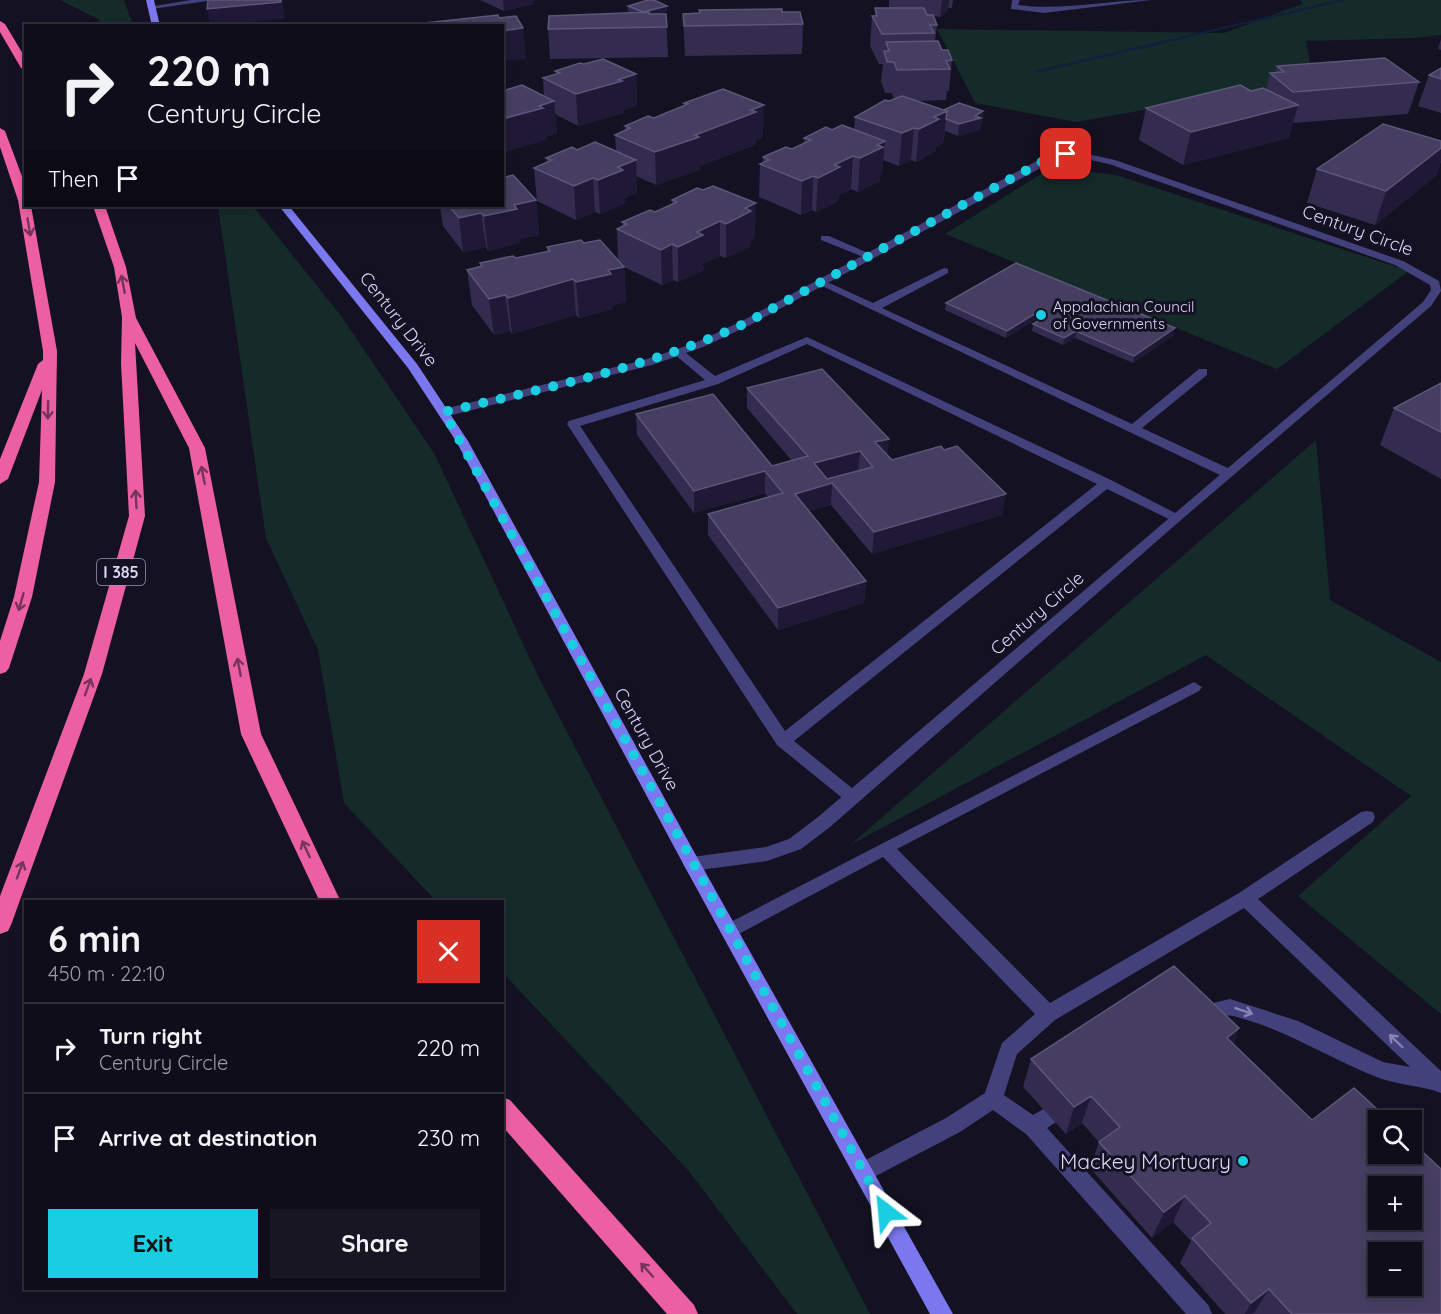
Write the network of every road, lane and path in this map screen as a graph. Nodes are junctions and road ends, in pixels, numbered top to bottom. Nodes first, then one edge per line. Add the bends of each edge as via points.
1 (210, 0) edge
2 (1016, 0) edge
3 (1147, 0) edge
4 (151, 3) edge
5 (0, 24) edge
6 (156, 24) edge
7 (24, 65) edge
8 (0, 131) edge
9 (24, 200) edge
10 (25, 207) edge
11 (99, 207) edge
12 (285, 207) edge
13 (825, 238) dead end
14 (870, 256) junction
15 (944, 271) dead end
16 (821, 283) junction
17 (873, 308) junction
18 (129, 317) junction
19 (50, 351) junction
20 (678, 352) junction
21 (1203, 372) dead end
22 (714, 381) junction
23 (444, 412) junction
24 (1133, 429) junction
25 (1227, 473) junction
26 (0, 479) edge
27 (1106, 483) junction
28 (1176, 517) junction
29 (0, 668) edge
30 (1194, 687) dead end
31 (783, 741) junction
32 (852, 797) junction
33 (1367, 817) dead end
34 (885, 848) junction
35 (692, 864) junction
36 (1245, 898) junction
37 (330, 900) edge
38 (0, 925) edge
39 (729, 931) junction
40 (1048, 1014) junction
41 (1187, 1017) edge
42 (1440, 1083) edge
43 (993, 1099) junction
44 (504, 1110) edge
45 (863, 1172) junction
46 (685, 1314) edge
47 (942, 1314) edge
48 (1201, 1314) edge

1 - 4 street
2 - 3 street via 1014,7 1044,11
4 - 6 street
5 - 7 highway
8 -> 9 highway
10 -> 19 highway
18 -> 11 highway, I 385 via 120,267
12 - 23 street, Century Drive via 413,366
13 - 14 street
14 - 16 street, Century Circle
14 - 25 street, Century Circle via 1049,158 1076,154 1112,162 1388,259 1435,283 1436,290 1427,304
15 - 17 street
16 - 17 street
16 - 20 street, Century Circle via 746,323
17 - 24 street
37 -> 18 highway via 251,734 197,448
38 -> 18 highway, I 385 via 93,674 137,516
19 - 26 highway
19 -> 29 highway via 46,482 23,597
20 - 22 street
20 - 23 street, Century Circle via 648,363
21 - 24 street
22 - 27 street via 807,340
22 - 31 street via 573,424
23 - 35 street, Century Drive
24 - 25 street
25 - 28 street, Century Circle
27 - 28 street
27 - 31 street
28 - 32 street, Century Circle
30 - 34 street
31 - 32 street
32 - 35 street, Century Circle via 795,844 767,854
33 - 36 street
34 - 39 street
34 - 40 street
35 - 39 street, Century Drive
36 - 40 street
42 -> 36 street
39 - 45 street, Century Drive
40 - 43 street via 1009,1049
41 -> 42 street via 1230,1006 1291,1027 1380,1070
43 - 45 street via 953,1125
43 - 48 street via 1041,1121
46 -> 44 highway
45 - 47 street, Century Drive

